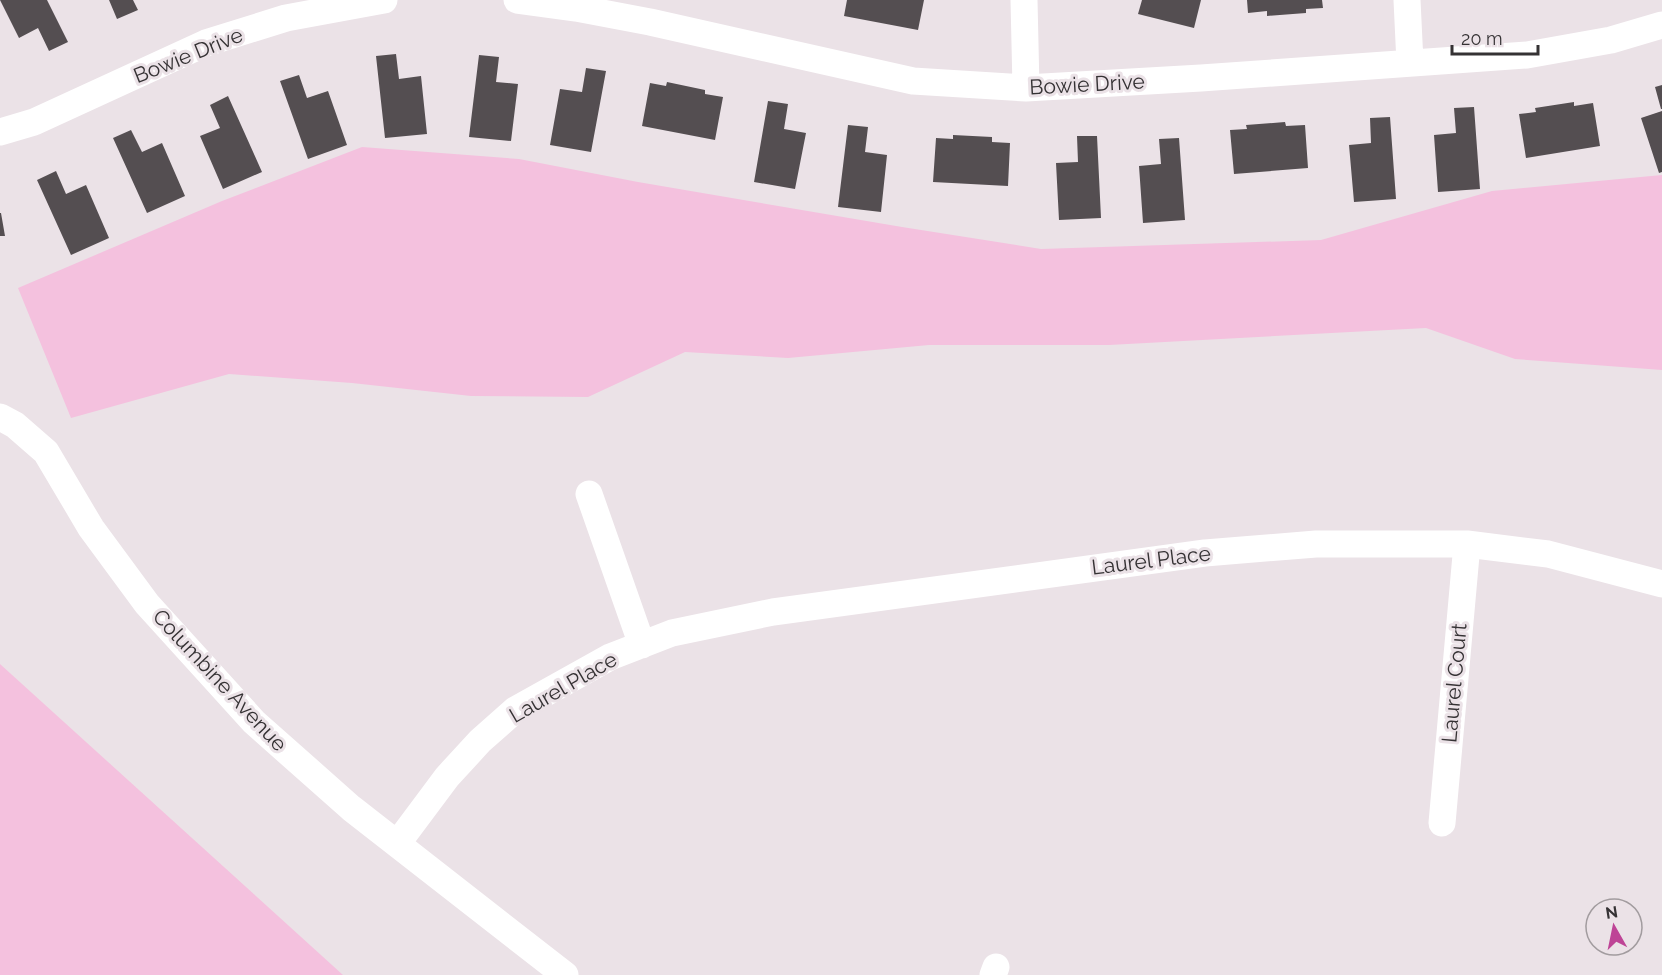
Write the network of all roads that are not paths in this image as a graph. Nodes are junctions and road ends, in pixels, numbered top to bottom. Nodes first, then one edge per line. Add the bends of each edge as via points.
1 (384, 0) edge
2 (517, 0) edge
3 (1024, 0) edge
4 (1407, 0) edge
5 (1662, 25) edge
6 (1410, 63) junction
7 (1026, 88) junction
8 (0, 132) edge
9 (0, 417) edge
10 (589, 494) dead end
11 (1467, 544) junction
12 (1662, 584) edge
13 (642, 645) junction
14 (1442, 823) dead end
15 (397, 844) junction
16 (565, 975) edge

1 - 8 street, Bowie Drive via 286,18 206,43 34,122
2 - 7 street, Bowie Drive via 650,22 913,81
3 - 7 street
4 - 6 street
5 - 6 street, Bowie Drive via 1611,40 1527,55
6 - 7 street, Bowie Drive
9 - 15 street, Columbine Avenue via 46,452 91,528 147,604 254,722
10 - 13 street, Laurel Place
11 - 12 street, Laurel Place via 1548,554
11 - 13 street, Laurel Place via 1316,544 1204,553 773,612 672,633
11 - 14 street, Laurel Court
13 - 15 street, Laurel Place via 610,657 515,710 447,777
15 - 16 street, Columbine Avenue

